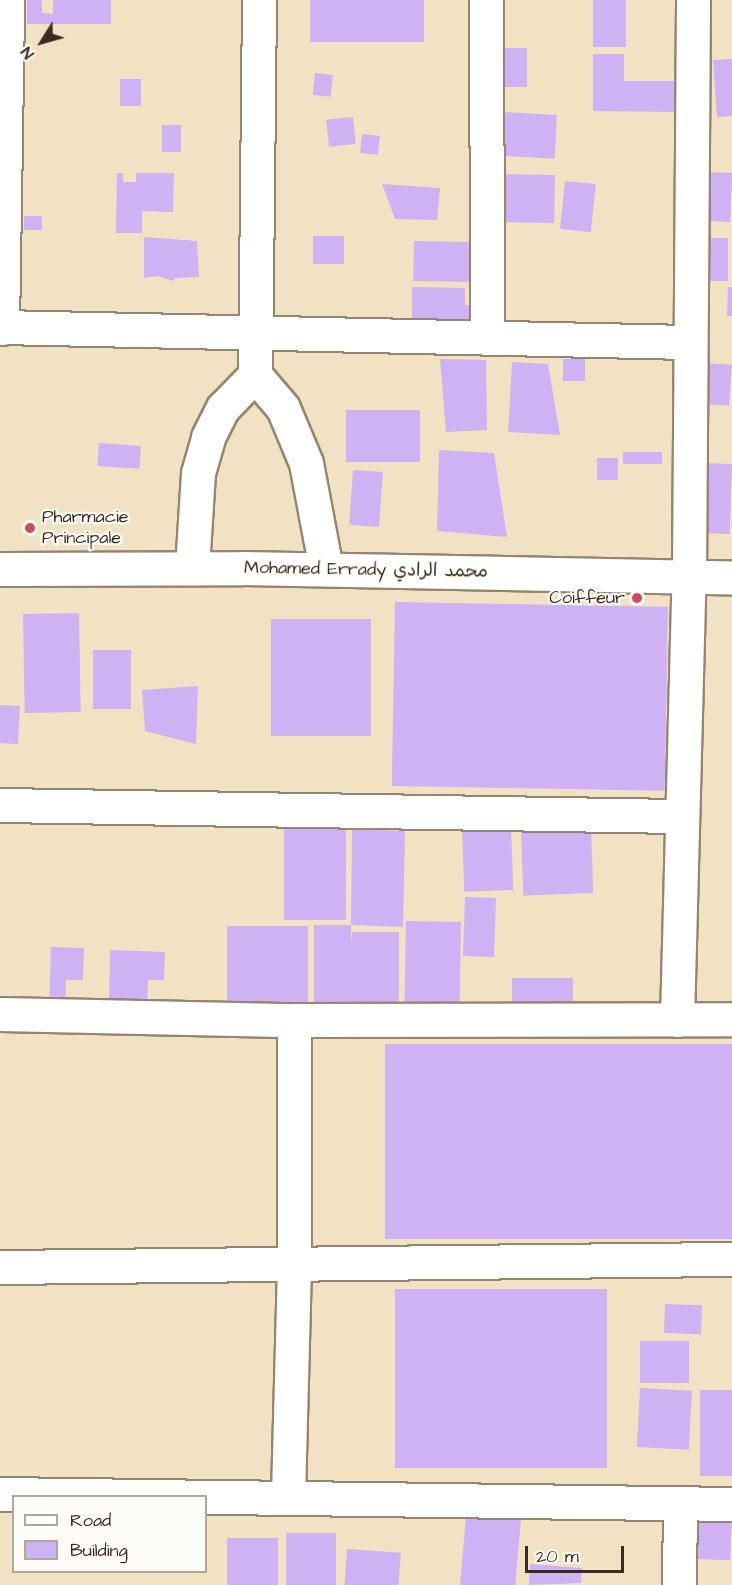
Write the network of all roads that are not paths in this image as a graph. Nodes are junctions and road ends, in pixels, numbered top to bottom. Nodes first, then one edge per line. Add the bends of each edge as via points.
1 (8, 0) edge
2 (259, 0) edge
3 (486, 0) edge
4 (693, 0) edge
5 (2, 217) edge
6 (1, 328) edge
7 (255, 334) junction
8 (487, 338) junction
9 (688, 342) junction
10 (255, 375) junction
11 (192, 568) junction
12 (326, 569) junction
13 (0, 570) edge
14 (689, 576) junction
15 (732, 578) edge
16 (0, 805) edge
17 (680, 816) junction
18 (0, 1014) edge
19 (732, 1019) edge
20 (294, 1020) junction
21 (677, 1020) junction
22 (732, 1258) edge
23 (294, 1265) junction
24 (0, 1267) edge
25 (0, 1494) edge
26 (288, 1495) junction
27 (680, 1503) junction
28 (732, 1504) edge
29 (679, 1585) edge

1 - 5 street
2 - 7 street
3 - 8 street
4 - 9 street
5 - 6 street
6 - 7 street
7 - 8 street
7 - 10 street
8 - 9 street
9 - 14 street
10 - 11 street via 223,408 208,437 198,473
10 - 12 street via 283,408 306,462
11 - 12 street, Mohamed Errady محمد الرادي
11 - 13 street, Mohamed Errady محمد الرادي
12 - 14 street, Mohamed Errady محمد الرادي
14 - 15 street, Mohamed Errady محمد الرادي
14 - 17 street
16 - 17 street
17 - 21 street
18 - 20 street
19 - 21 street
20 - 21 street
20 - 23 street
22 - 23 street
23 - 24 street
23 - 26 street
25 - 26 street
26 - 27 street
27 - 28 street
27 - 29 street

